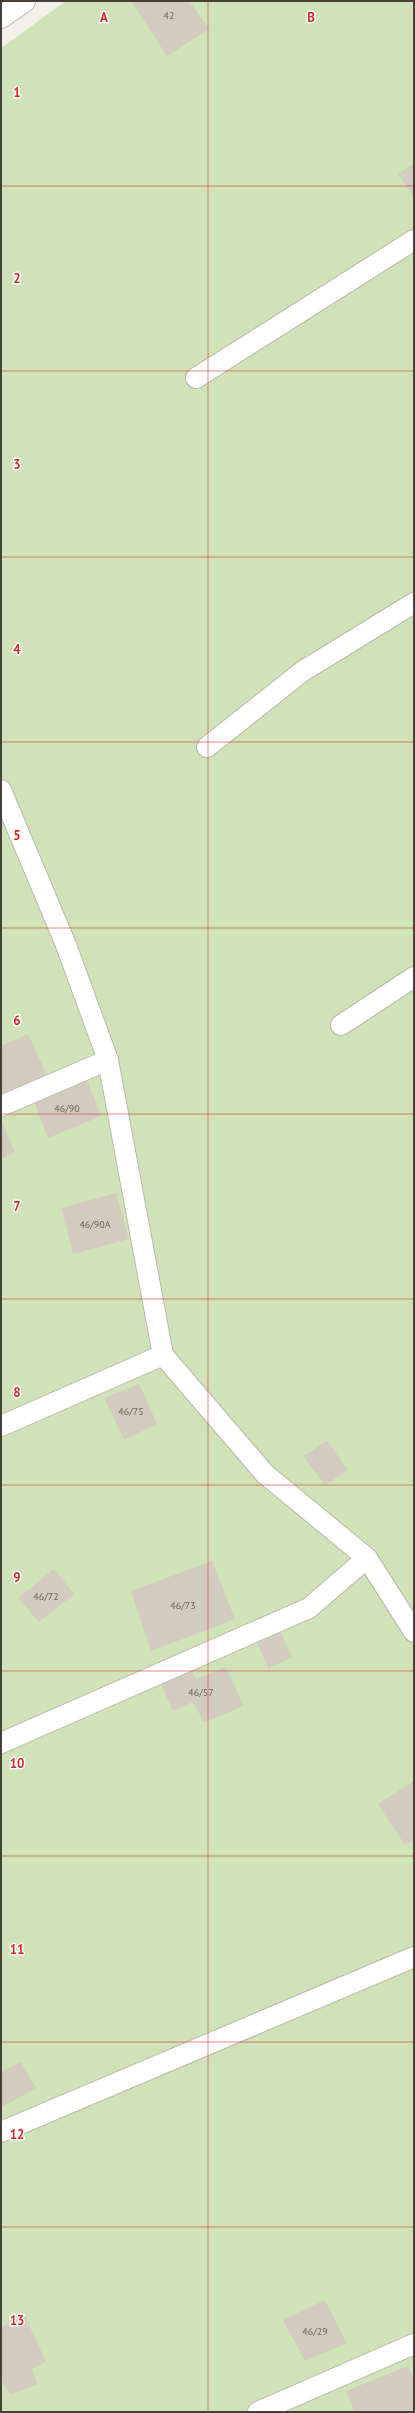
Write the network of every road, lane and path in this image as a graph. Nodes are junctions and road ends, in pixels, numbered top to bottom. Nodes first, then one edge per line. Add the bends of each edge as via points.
1 (24, 1) edge
2 (1, 17) edge
3 (414, 240) edge
4 (196, 378) dead end
5 (414, 603) edge
6 (207, 747) dead end
7 (1, 790) edge
8 (414, 977) edge
9 (341, 1025) dead end
10 (108, 1060) junction
11 (1, 1106) edge
12 (162, 1355) junction
13 (1, 1426) edge
14 (367, 1558) junction
15 (414, 1632) edge
16 (1, 1742) edge
17 (414, 1958) edge
18 (1, 2132) edge
19 (414, 2344) edge
20 (258, 2412) edge

1 - 2 street
3 - 4 lane
5 - 6 lane via 303,671
7 - 10 lane via 66,945
8 - 9 lane
10 - 11 lane
10 - 12 lane
12 - 13 lane
12 - 14 lane via 265,1474
14 - 15 lane
14 - 16 lane via 308,1608
17 - 18 lane
19 - 20 lane

